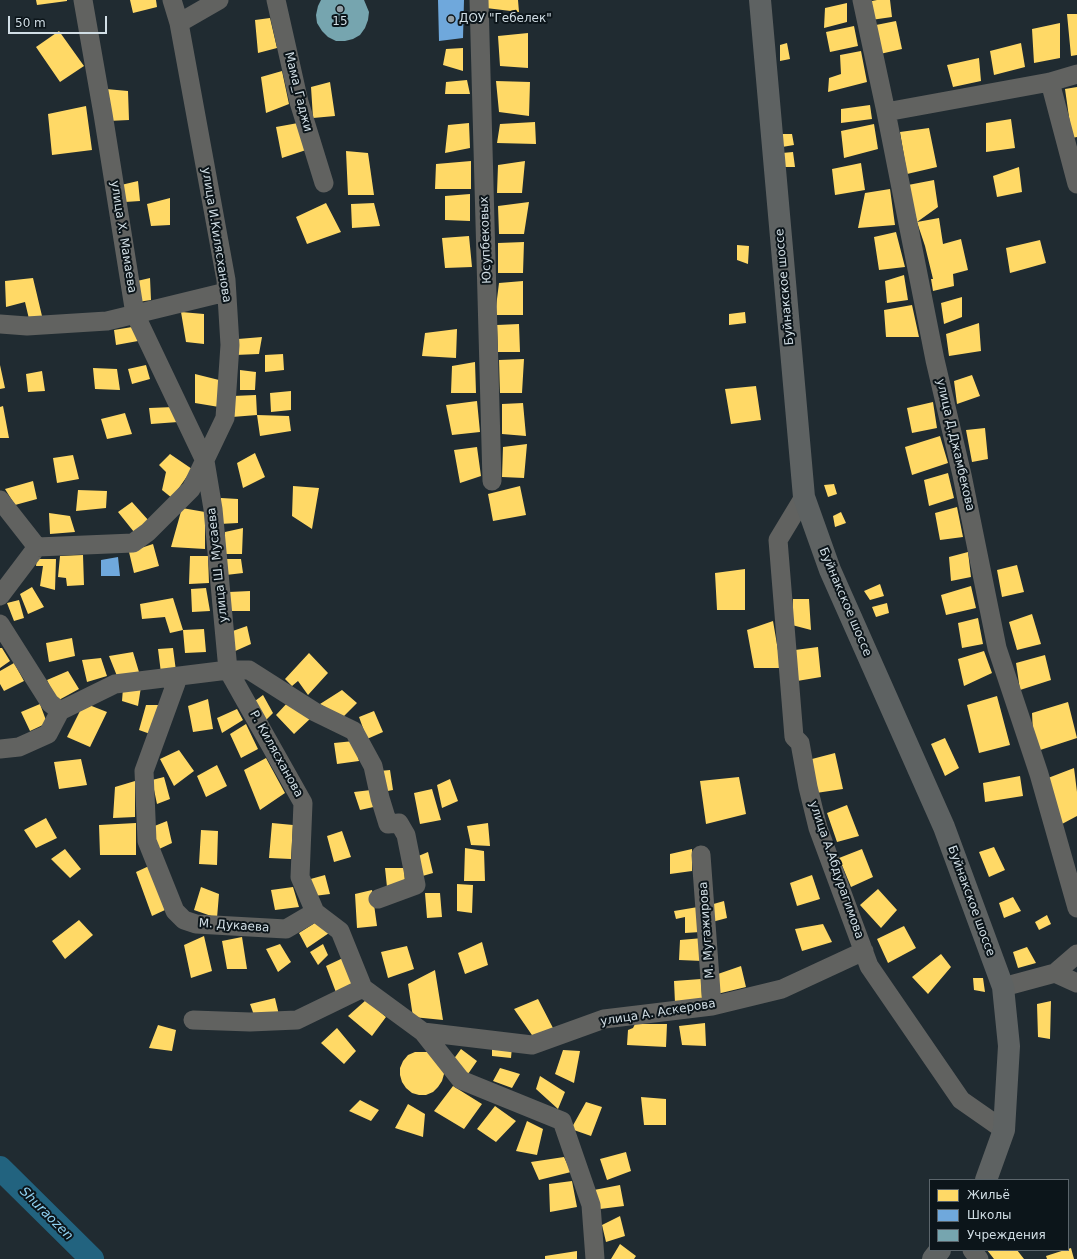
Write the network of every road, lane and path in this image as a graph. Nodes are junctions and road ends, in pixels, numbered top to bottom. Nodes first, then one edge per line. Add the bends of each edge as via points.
1 (83, 0) edge
2 (172, 0) edge
3 (219, 0) edge
4 (276, 0) edge
5 (479, 0) edge
6 (760, 0) edge
7 (862, 0) edge
8 (179, 23) junction
9 (1077, 74) edge
10 (1050, 82) junction
11 (886, 112) junction
12 (324, 184) dead end
13 (1077, 184) edge
14 (226, 292) junction
15 (135, 314) junction
16 (0, 324) edge
17 (205, 461) junction
18 (492, 481) dead end
19 (804, 498) junction
20 (0, 500) edge
21 (37, 547) junction
22 (0, 596) edge
23 (0, 624) edge
24 (228, 670) junction
25 (176, 683) dead end
26 (60, 711) junction
27 (0, 749) edge
28 (701, 855) dead end
29 (378, 899) dead end
30 (1077, 908) edge
31 (315, 912) junction
32 (864, 951) junction
33 (1077, 954) edge
34 (1055, 973) junction
35 (1077, 983) edge
36 (1003, 987) junction
37 (363, 988) junction
38 (712, 1006) junction
39 (193, 1020) dead end
40 (423, 1032) junction
41 (1004, 1130) junction
42 (986, 1179) edge
43 (939, 1251) edge
44 (973, 1251) edge
45 (595, 1259) edge
46 (933, 1259) edge
47 (979, 1259) edge

1 - 15 street, улица Х. Мамаева
2 - 8 street, улица И.Килясханова
3 - 8 street
4 - 12 street, Мама_Гаджи via 299,102
5 - 18 street, Юсупбековых
6 - 19 main road, Буйнакское шоссе
7 - 11 street, улица Д.Джамбекова
8 - 14 street, улица И.Килясханова via 226,280
9 - 10 street
10 - 11 street
10 - 13 street
11 - 30 street, улица Д.Джамбекова via 933,352 998,648 1039,774
14 - 15 street
14 - 17 street, улица И.Килясханова via 230,345 225,418
15 - 16 street via 107,321 27,326
15 - 17 street, улица Х. Мамаева
17 - 21 street, улица И.Килясханова via 192,489 148,532 133,542
17 - 24 street, улица Ш. Мусаева via 213,509
19 - 32 street, улица А.Абдурагимова via 778,540 794,737 800,743 818,828
19 - 36 main road, Буйнакское шоссе via 830,570 944,827
20 - 21 street
21 - 22 street
23 - 26 street via 50,703
24 - 26 street via 116,684
24 - 29 street via 249,670 315,712 354,731 373,766 388,824 399,822 406,835 416,885
24 - 31 street, Р. Килясханова via 303,803 300,877
25 - 31 street, М. Дукаева via 144,771 147,841 176,911 184,920 196,924 286,929
26 - 27 street via 48,734 20,747
28 - 38 street, М. Мугажирова
31 - 37 street, Р. Килясханова via 340,931
32 - 38 street, улица А. Аскерова via 782,989
32 - 41 street, улица А.Абдурагимова via 869,966 961,1100
33 - 34 street
34 - 35 street
34 - 36 street
36 - 41 main road, Буйнакское шоссе via 1009,1046
37 - 39 street via 297,1020
37 - 40 street
38 - 40 street, улица А. Аскерова via 604,1020 532,1045
40 - 45 street via 461,1080 562,1121 591,1205
41 - 42 main road, Буйнакское шоссе
43 - 46 main road
44 - 47 street

